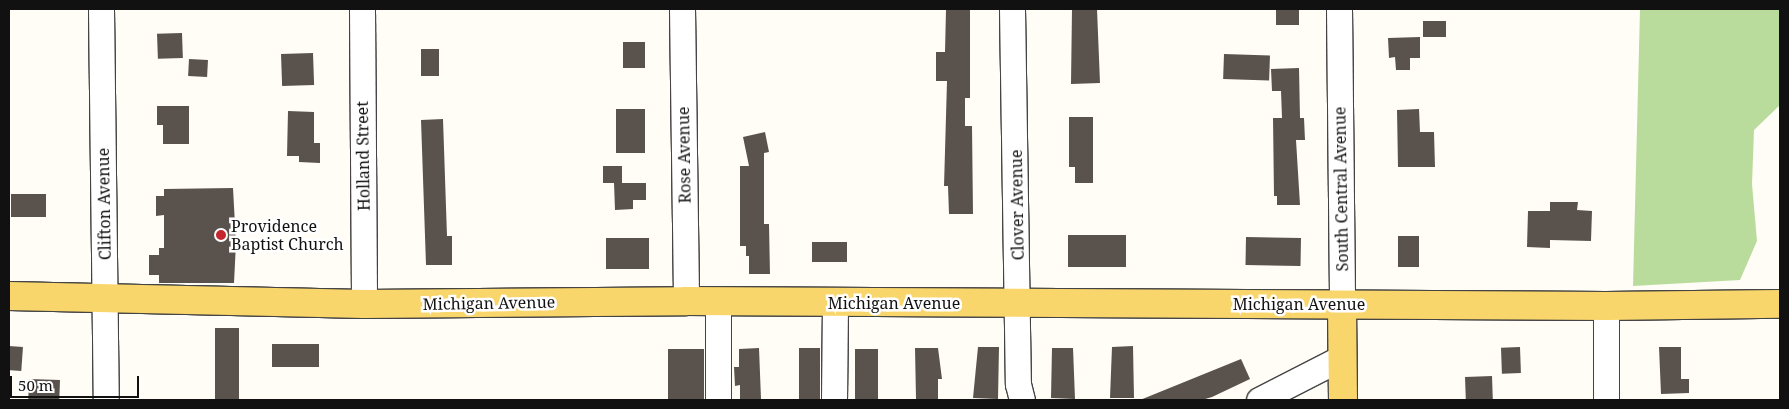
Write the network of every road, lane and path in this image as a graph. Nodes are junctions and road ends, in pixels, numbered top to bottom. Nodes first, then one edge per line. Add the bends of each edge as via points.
1 (101, 9) edge
2 (362, 9) edge
3 (682, 9) edge
4 (1012, 9) edge
5 (1339, 9) edge
6 (9, 296) edge
7 (105, 298) junction
8 (686, 301) junction
9 (835, 302) junction
10 (718, 303) junction
11 (1019, 303) junction
12 (364, 304) junction
13 (1780, 304) edge
14 (1342, 305) junction
15 (1606, 306) junction
16 (1343, 356) junction
17 (106, 400) edge
18 (718, 400) edge
19 (834, 400) edge
20 (1022, 400) edge
21 (1259, 400) edge
22 (1343, 400) edge
23 (1606, 400) edge

1 - 7 street, Clifton Avenue
2 - 12 street, Holland Street
3 - 8 street, Rose Avenue
4 - 11 street, Clover Avenue
5 - 14 street, South Central Avenue
6 - 7 main road, Michigan Avenue
7 - 12 main road, Michigan Avenue
7 - 17 street, Clifton Avenue
8 - 10 main road, Michigan Avenue
8 - 12 main road, Michigan Avenue
9 - 10 main road, Michigan Avenue
9 - 11 main road, Michigan Avenue
9 - 19 street
10 - 18 street
11 - 14 main road, Michigan Avenue
11 - 20 street, Clover Avenue via 1018,384
13 - 15 main road, Michigan Avenue
14 - 15 main road, Michigan Avenue
14 - 16 main road, South Central Avenue
15 - 23 street
16 - 21 street
16 - 22 main road, South Central Avenue

